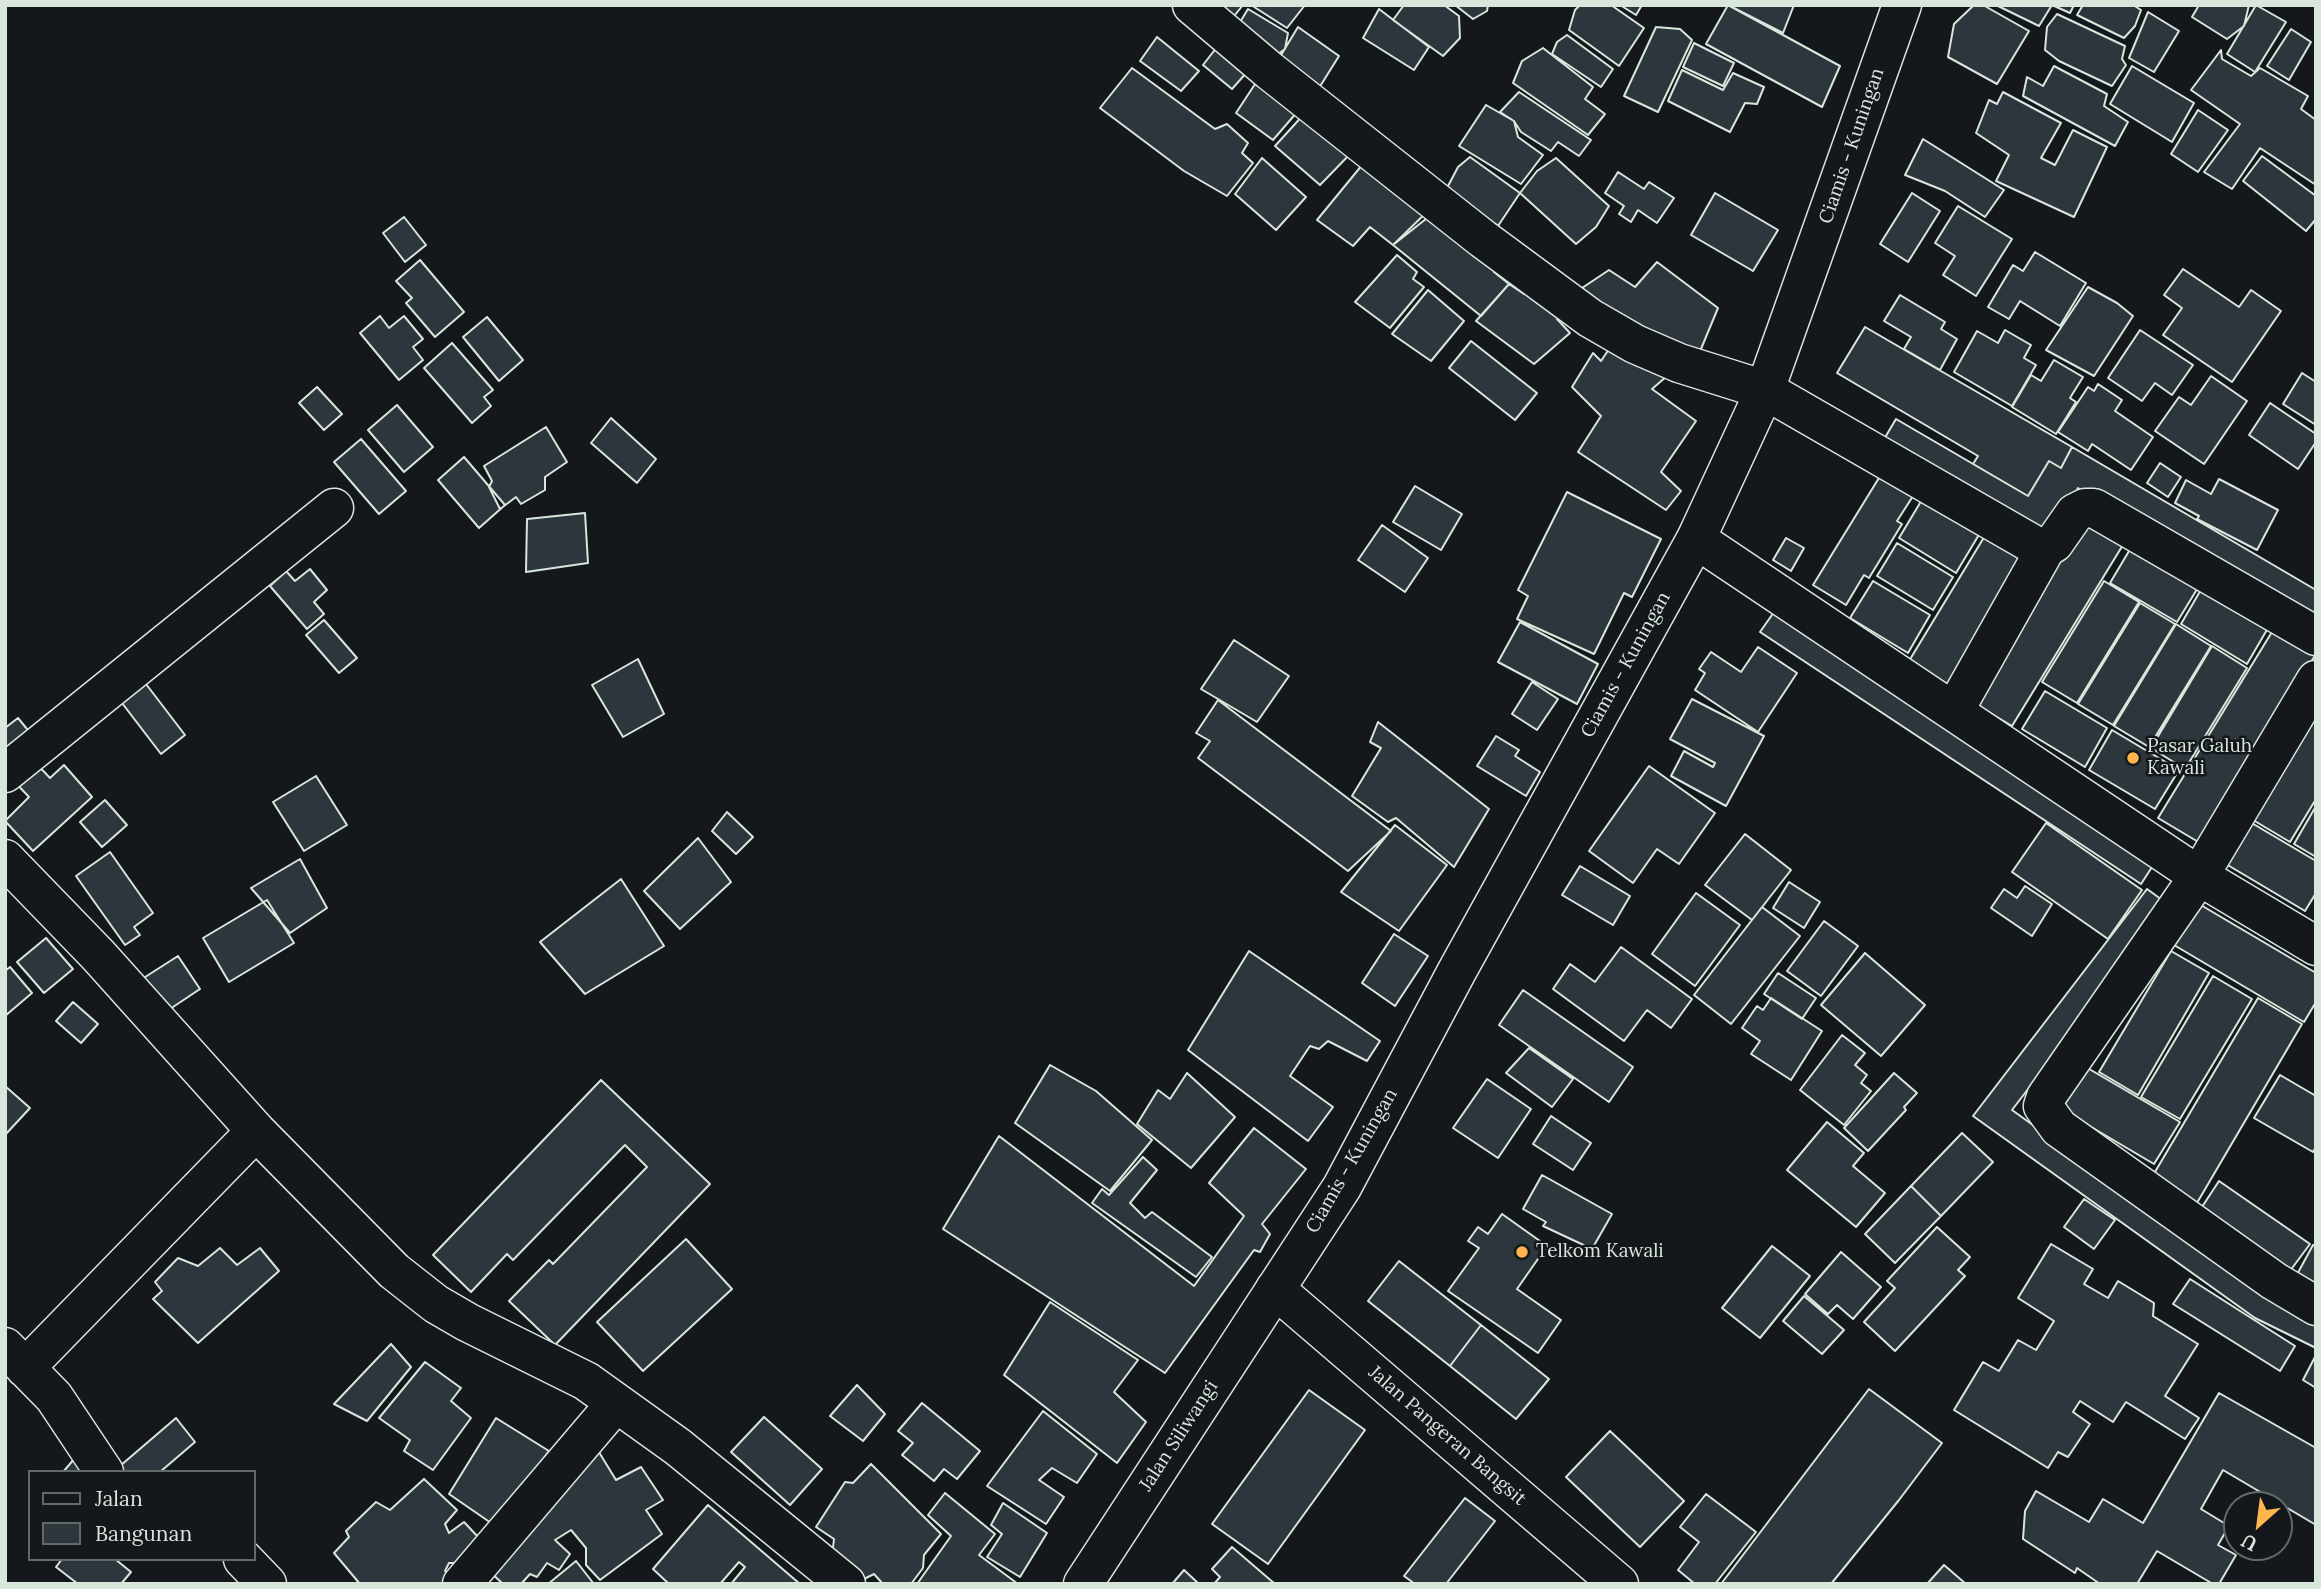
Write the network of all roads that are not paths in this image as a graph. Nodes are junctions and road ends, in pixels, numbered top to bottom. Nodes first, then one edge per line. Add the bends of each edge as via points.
1 (1192, 5) edge
2 (1902, 5) edge
3 (1765, 390) junction
4 (334, 508) dead end
5 (1696, 539) junction
6 (2046, 548) junction
7 (2316, 636) edge
8 (2316, 680) edge
9 (1954, 711) junction
10 (5, 773) edge
11 (5, 859) edge
12 (2199, 876) junction
13 (2316, 946) edge
14 (256, 1131) junction
15 (1275, 1289) junction
16 (2316, 1306) edge
17 (15, 1357) edge
18 (616, 1403) junction
19 (103, 1470) edge
20 (245, 1561) edge
21 (268, 1584) edge
22 (462, 1584) edge
23 (846, 1584) edge
24 (1083, 1584) edge
25 (1619, 1584) edge

1 - 3 main road via 1269,71 1590,318 1679,363
2 - 3 main road, Ciamis - Kuningan
3 - 5 main road, Ciamis - Kuningan
3 - 6 main road via 2025,542
4 - 10 main road
5 - 9 main road
5 - 15 main road, Ciamis - Kuningan via 1342,1187
6 - 7 main road via 2075,513 2094,509
6 - 9 main road
8 - 12 main road
9 - 12 main road
11 - 14 main road
12 - 13 main road
12 - 16 main road via 2043,1105 2059,1128
14 - 17 main road
14 - 18 main road via 394,1271 436,1304 586,1381
15 - 24 main road, Jalan Siliwangi
15 - 25 main road, Jalan Pangeran Bangsit
17 - 19 main road via 54,1397
18 - 22 main road
18 - 23 main road via 754,1507
20 - 21 main road

